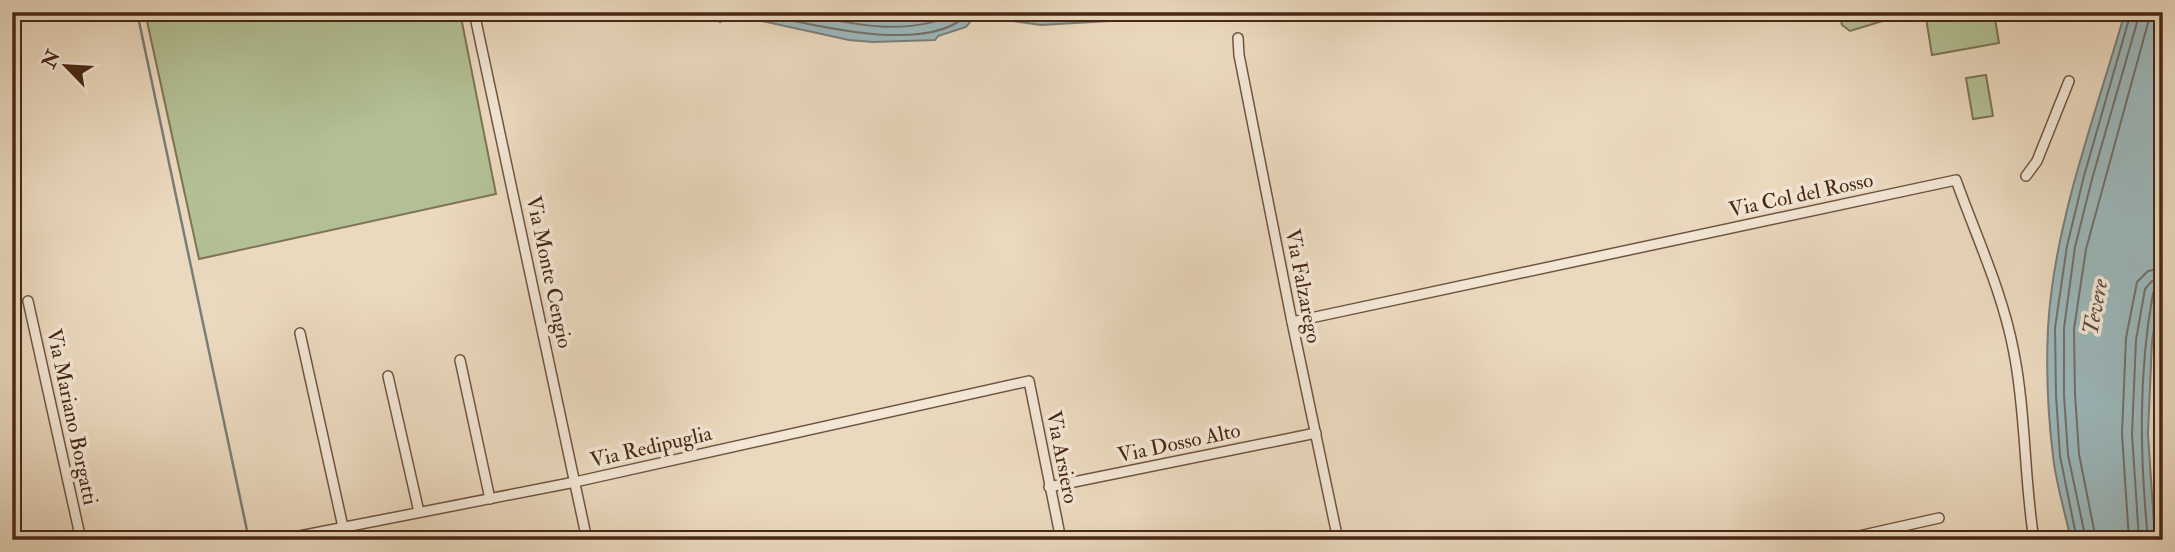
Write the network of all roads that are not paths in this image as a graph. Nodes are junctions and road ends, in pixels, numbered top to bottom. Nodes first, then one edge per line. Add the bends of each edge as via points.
1 (474, 12) edge
2 (1238, 38) dead end
3 (2069, 80) dead end
4 (2026, 176) dead end
5 (28, 301) dead end
6 (1292, 322) junction
7 (300, 333) dead end
8 (460, 360) dead end
9 (388, 376) dead end
10 (1029, 382) joint
11 (1316, 433) junction
12 (575, 482) junction
13 (1049, 487) junction
14 (491, 499) junction
15 (419, 512) junction
16 (1939, 518) dead end
17 (343, 527) junction
18 (80, 540) edge
19 (279, 540) edge
20 (587, 540) edge
21 (1060, 540) edge
22 (1338, 540) edge
23 (1841, 540) edge
24 (2034, 540) edge

1 - 12 street, Via Monte Cengio
2 - 6 street, Via Falzarego
3 - 4 street via 2037,161
5 - 18 street, Via Mariano Borgatti
6 - 11 street, Via Falzarego
6 - 24 street, Via Col del Rosso via 1956,180 2011,337
7 - 17 street
8 - 14 street
9 - 15 street
10 - 12 street, Via Redipuglia
10 - 13 street, Via Arsiero
11 - 13 street, Via Dosso Alto
11 - 22 street, Via Falzarego
12 - 14 street, Via Redipuglia
12 - 20 street, Via Monte Cengio
13 - 21 street, Via Arsiero
14 - 15 street, Via Redipuglia
15 - 17 street, Via Redipuglia
16 - 23 street
17 - 19 street, Via Redipuglia

